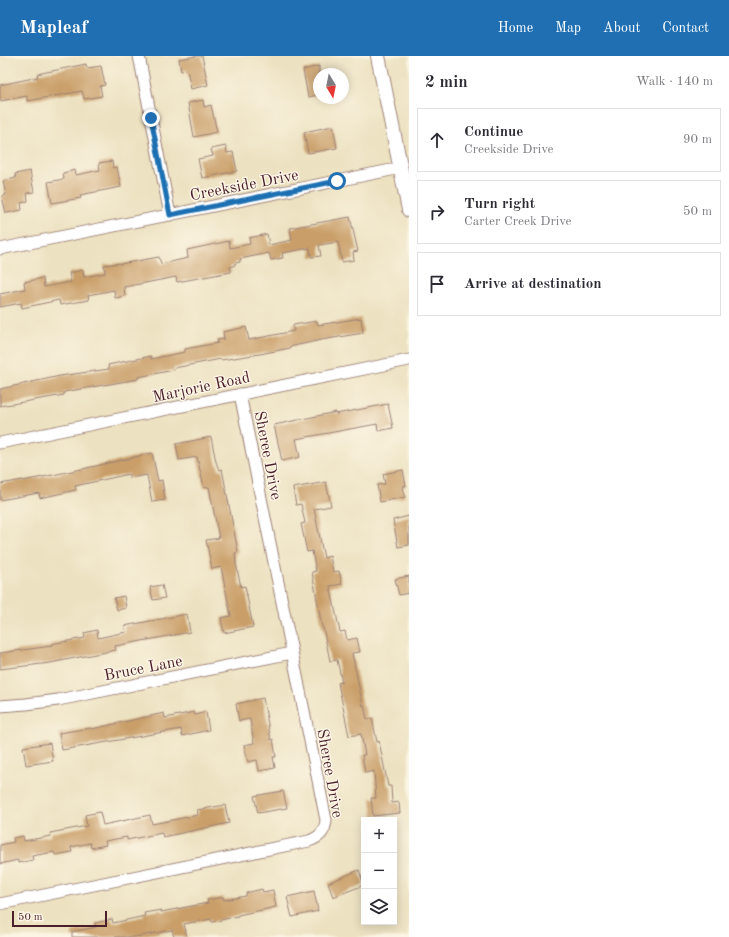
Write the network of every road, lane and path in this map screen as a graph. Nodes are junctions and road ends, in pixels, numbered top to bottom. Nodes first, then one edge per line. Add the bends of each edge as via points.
1 (139, 56) edge
2 (378, 56) edge
3 (400, 168) junction
4 (409, 210) edge
5 (170, 215) junction
6 (0, 249) edge
7 (409, 360) edge
8 (240, 394) junction
9 (0, 443) edge
10 (292, 653) junction
11 (0, 706) edge
12 (0, 904) edge

1 - 5 street
2 - 3 street
3 - 4 street
3 - 5 street, Creekside Drive
5 - 6 street, Creekside Drive
7 - 8 street, Marjorie Road
8 - 9 street, Marjorie Road
8 - 10 street, Sheree Drive
10 - 11 street, Bruce Lane via 58,700
10 - 12 street, Sheree Drive via 326,820 324,830 318,837 286,846

